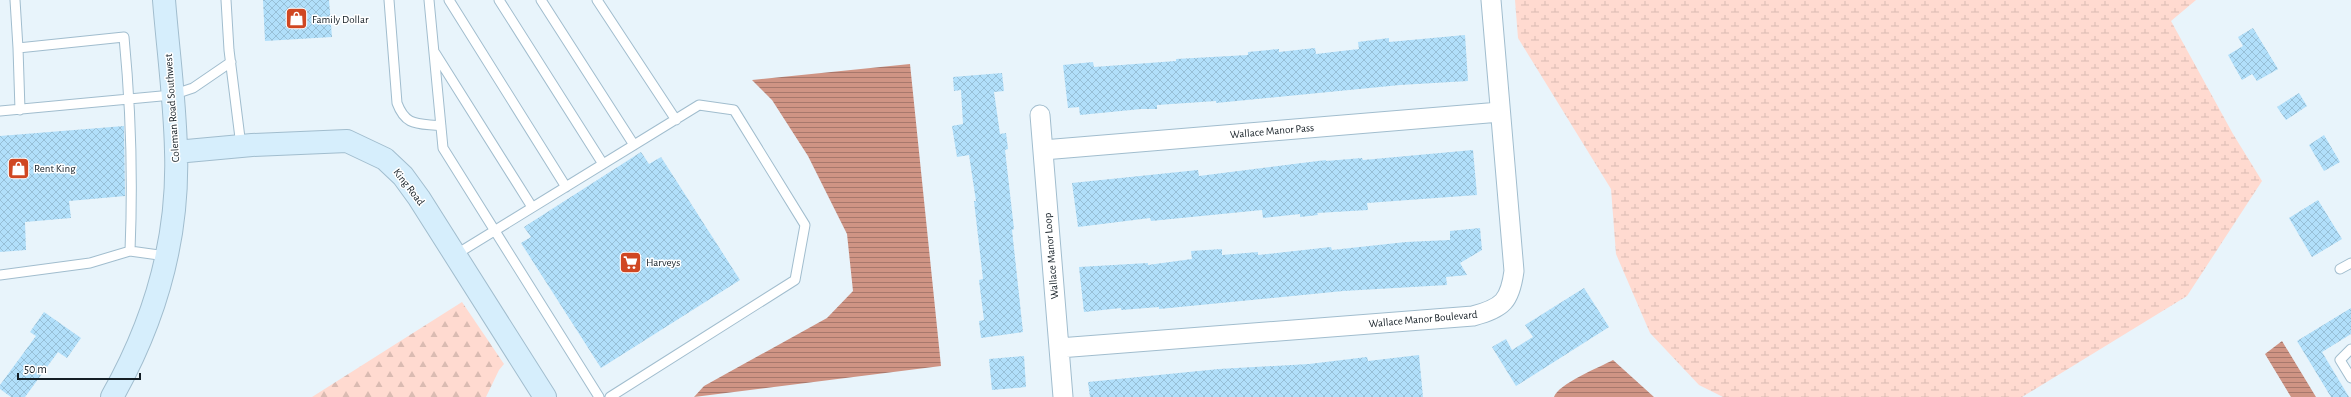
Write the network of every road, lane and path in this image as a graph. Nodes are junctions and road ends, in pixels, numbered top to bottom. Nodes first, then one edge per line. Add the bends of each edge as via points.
1 (15, 0) edge
2 (164, 0) edge
3 (226, 0) edge
4 (389, 0) edge
5 (428, 0) edge
6 (449, 0) edge
7 (499, 0) edge
8 (541, 0) edge
9 (597, 0) edge
10 (1491, 0) edge
11 (18, 48) junction
12 (433, 50) junction
13 (231, 62) junction
14 (172, 95) junction
15 (130, 99) junction
16 (20, 110) junction
17 (0, 111) edge
18 (1500, 112) junction
19 (1040, 115) dead end
20 (676, 120) junction
21 (441, 126) junction
22 (634, 145) junction
23 (242, 146) junction
24 (1043, 150) junction
25 (176, 152) junction
26 (603, 164) junction
27 (566, 187) junction
28 (532, 207) junction
29 (495, 231) junction
30 (130, 252) junction
31 (455, 255) junction
32 (168, 256) junction
33 (2351, 263) edge
34 (2340, 269) dead end
35 (0, 275) edge
36 (1059, 348) junction
37 (2351, 349) edge
38 (2351, 378) edge
39 (112, 397) edge
40 (545, 397) edge
41 (599, 397) edge
42 (610, 397) edge
43 (1063, 397) edge

1 - 11 lane
2 - 14 street, Coleman Road Southwest
3 - 13 lane
4 - 21 lane via 396,103 402,117 409,122
5 - 12 lane
6 - 27 lane
7 - 26 lane
8 - 22 lane
9 - 20 lane
10 - 18 street, Wallace Manor Boulevard
11 - 15 lane via 124,37
11 - 16 lane
12 - 21 lane
12 - 28 lane
13 - 14 lane via 193,88
13 - 23 lane
14 - 15 lane
14 - 25 street, Coleman Road Southwest
15 - 16 lane
15 - 30 lane via 133,160
16 - 17 lane
18 - 24 street, Wallace Manor Pass
18 - 36 street, Wallace Manor Boulevard via 1514,271 1512,290 1493,311 1473,316
19 - 24 street, Wallace Manor Loop
20 - 22 lane
20 - 42 lane via 699,105 734,110 805,225 795,280
21 - 29 lane via 443,148
22 - 26 lane
23 - 25 street, King Road
23 - 31 street, King Road via 347,141 385,159 403,176
24 - 36 street, Wallace Manor Loop
25 - 32 street, Coleman Road Southwest via 174,218
26 - 27 lane
27 - 28 lane
28 - 29 lane
29 - 31 lane
29 - 41 lane
30 - 32 lane
30 - 35 lane via 90,263
31 - 40 street, King Road
32 - 39 street, Coleman Road Southwest via 145,330
33 - 34 lane
36 - 43 street, Wallace Manor Loop
37 - 38 lane via 2340,360

